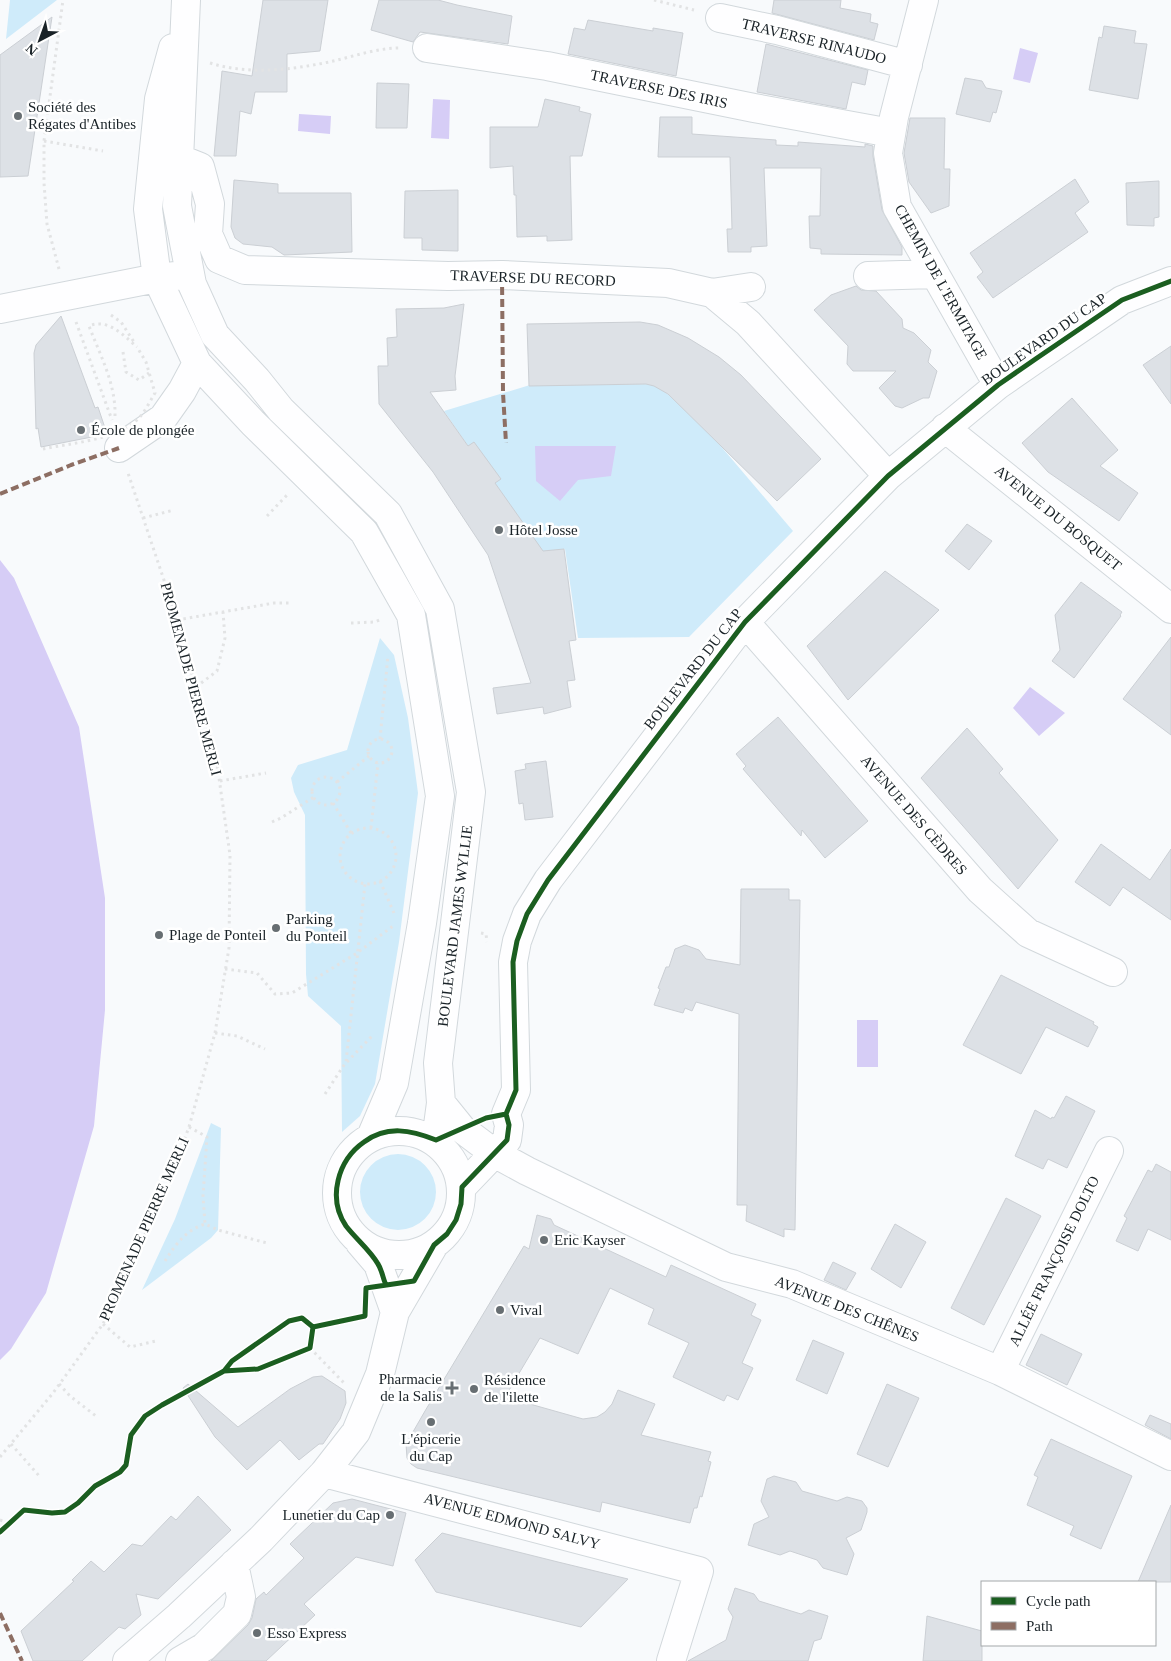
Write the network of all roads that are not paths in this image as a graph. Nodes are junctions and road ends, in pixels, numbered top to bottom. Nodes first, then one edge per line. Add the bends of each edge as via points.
1 (924, 0) edge
2 (185, 5) edge
3 (720, 18) road end
4 (427, 48) road end
5 (908, 64) junction
6 (891, 133) junction
7 (180, 159) junction
8 (188, 266) junction
9 (156, 270) junction
10 (935, 274) junction
11 (868, 276) dead end
12 (1171, 282) edge
13 (752, 287) dead end
14 (712, 294) junction
15 (0, 309) edge
16 (196, 363) junction
17 (998, 385) junction
18 (281, 410) junction
19 (253, 423) junction
20 (945, 428) junction
21 (119, 448) road end
22 (888, 476) junction
23 (417, 567) junction
24 (388, 575) junction
25 (1171, 609) edge
26 (745, 622) junction
27 (458, 713) junction
28 (427, 718) junction
29 (1113, 972) dead end
30 (441, 1103) junction
31 (506, 1114) junction
32 (462, 1128) junction
33 (371, 1137) junction
34 (436, 1140) junction
35 (1108, 1151) dead end
36 (494, 1153) junction
37 (462, 1188) junction
38 (357, 1239) junction
39 (434, 1245) junction
40 (395, 1312) junction
41 (1000, 1371) junction
42 (1171, 1456) edge
43 (324, 1472) junction
44 (234, 1564) junction
45 (127, 1661) edge
46 (180, 1661) edge
47 (671, 1661) edge

1 - 5 street, CHEMIN DE L'ERMITAGE
2 - 7 street, BOULEVARD JAMES WYLLIE
2 - 9 street, BOULEVARD JAMES WYLLIE via 159,99 148,210
3 - 5 street, TRAVERSE RINAUDO
4 - 6 street, TRAVERSE DES IRIS via 547,66
5 - 6 street, CHEMIN DE L'ERMITAGE
6 - 10 street, CHEMIN DE L'ERMITAGE via 888,153 897,207
7 - 8 street, BOULEVARD JAMES WYLLIE via 177,206
7 - 14 street, TRAVERSE DU RECORD via 200,167 210,204 208,234 219,259 245,270 502,275 668,283
8 - 9 street
8 - 18 street, BOULEVARD JAMES WYLLIE via 192,284 215,335
9 - 15 street via 67,296
9 - 16 street, BOULEVARD JAMES WYLLIE
10 - 11 street
10 - 17 street, CHEMIN DE L'ERMITAGE
12 - 17 street, BOULEVARD DU CAP via 1122,300
13 - 14 street
14 - 22 street, TRAVERSE DU RECORD via 748,323
16 - 19 street, BOULEVARD JAMES WYLLIE
16 - 21 street via 163,418
17 - 20 street, BOULEVARD DU CAP
18 - 19 street
18 - 23 street, BOULEVARD JAMES WYLLIE via 388,514
19 - 24 street, BOULEVARD JAMES WYLLIE via 364,532
20 - 22 street, BOULEVARD DU CAP
20 - 25 street, AVENUE DU BOSQUET
22 - 26 street, BOULEVARD DU CAP
23 - 24 street
23 - 27 street, BOULEVARD JAMES WYLLIE via 440,609
24 - 28 street, BOULEVARD JAMES WYLLIE via 411,615
26 - 29 street, AVENUE DES CÈDRES via 980,890 1028,933
26 - 31 street, BOULEVARD DU CAP via 554,872 527,914 513,962 516,1090
27 - 28 street
27 - 30 street, BOULEVARD JAMES WYLLIE via 471,792 438,1063
28 - 33 street, BOULEVARD JAMES WYLLIE via 440,796 410,923 394,1083
30 - 32 street, AVENUE DES CHÊNES
30 - 34 street, BOULEVARD JAMES WYLLIE
31 - 32 street
31 - 36 street, BOULEVARD DU CAP via 510,1125 507,1140
32 - 34 street
32 - 36 street, AVENUE DES CHÊNES
33 - 34 street via 405,1130
33 - 38 street via 354,1149 342,1166 337,1186 338,1206 345,1224
34 - 37 street via 450,1156
35 - 41 street, ALLÉE FRANÇOISE DOLTO
36 - 37 street, BOULEVARD DU CAP
36 - 41 street, AVENUE DES CHÊNES via 726,1267 792,1284
37 - 39 street via 456,1220
38 - 39 street via 374,1250 395,1255 415,1254
38 - 40 street via 378,1264
39 - 40 street
40 - 43 street via 380,1374 356,1432
41 - 42 street, AVENUE DES CHÊNES
43 - 44 street
43 - 47 street, AVENUE EDMOND SALVY via 700,1571
44 - 45 street
44 - 46 street via 241,1597 236,1614 204,1647

